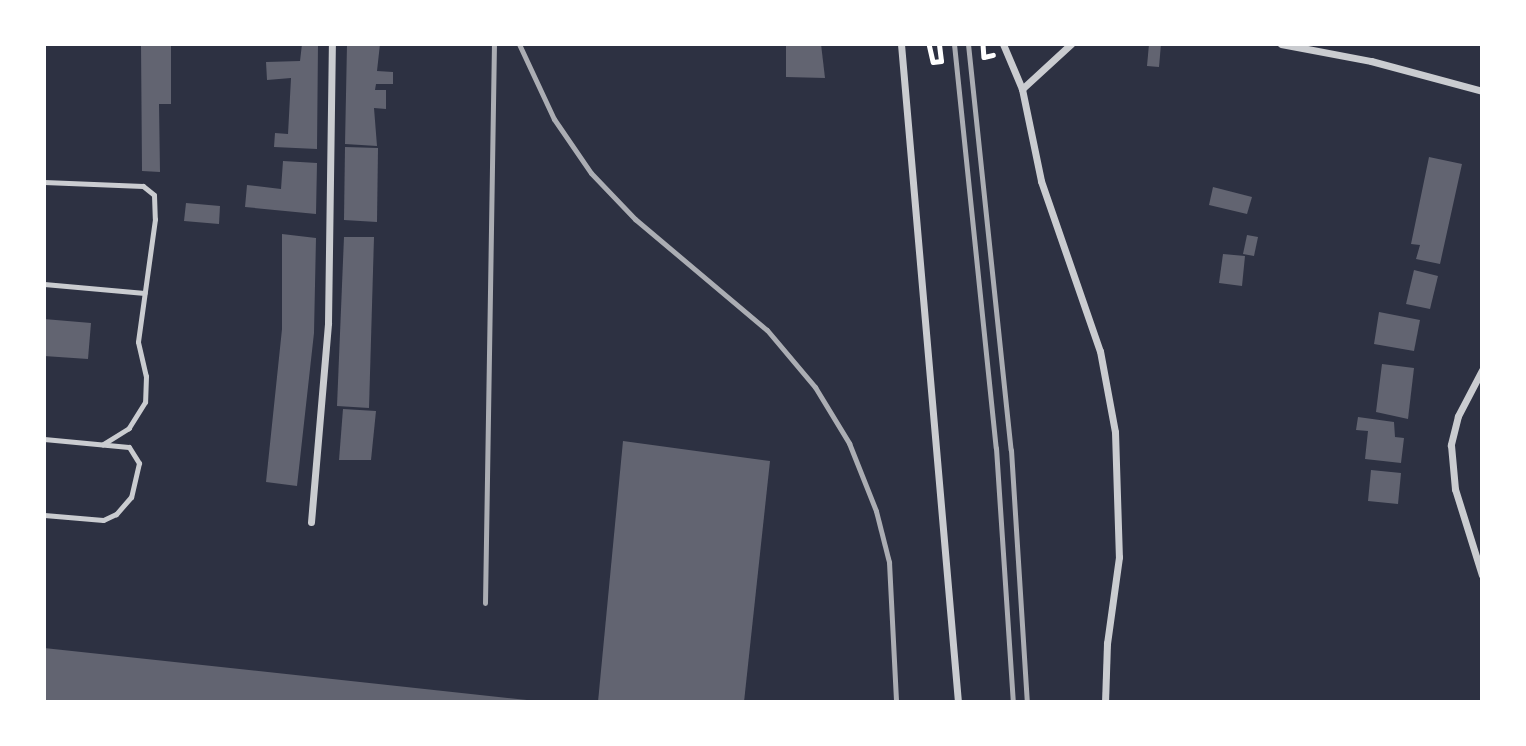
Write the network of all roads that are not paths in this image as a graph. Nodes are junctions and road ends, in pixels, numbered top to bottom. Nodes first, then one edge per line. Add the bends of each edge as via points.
1 (332, 44) edge
2 (901, 44) edge
3 (1003, 44) edge
4 (1071, 44) edge
5 (1281, 44) edge
6 (1023, 89) junction
7 (1482, 91) edge
8 (44, 182) edge
9 (44, 284) edge
10 (145, 293) junction
11 (1482, 370) edge
12 (44, 439) edge
13 (103, 444) junction
14 (44, 515) edge
15 (311, 522) dead end
16 (1482, 575) edge
17 (958, 702) edge
18 (1105, 702) edge

1 - 15 street via 328,323
2 - 17 street
3 - 6 street
4 - 6 street
5 - 7 street via 1404,69
6 - 18 street via 1041,181 1100,351 1115,432 1119,557 1107,643
8 - 10 lane via 143,186 149,190 155,219
9 - 10 lane
10 - 13 lane via 138,342 146,376 145,402 129,428
11 - 16 street via 1458,416 1451,445 1455,489
12 - 13 lane
13 - 14 lane via 130,447 139,463 138,479 124,506 103,520

